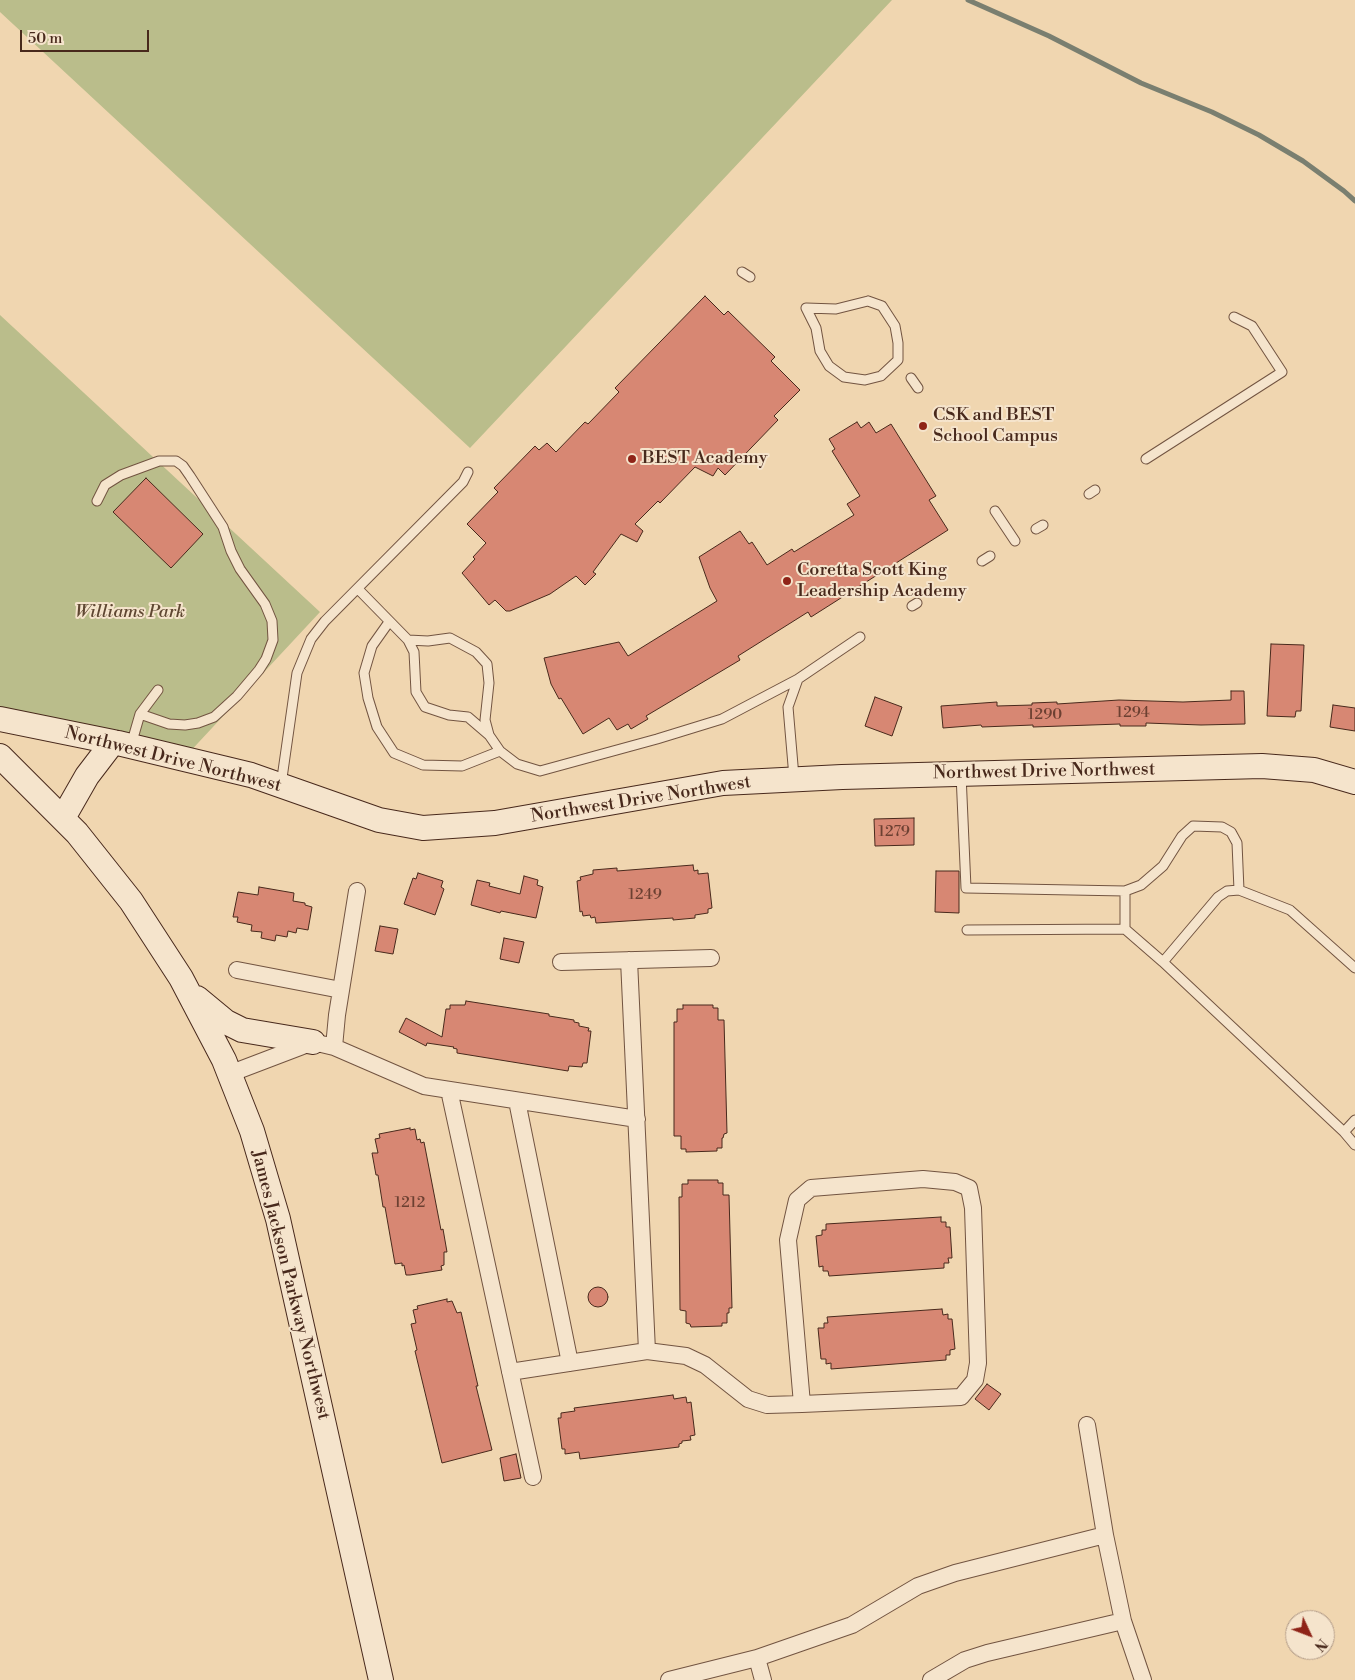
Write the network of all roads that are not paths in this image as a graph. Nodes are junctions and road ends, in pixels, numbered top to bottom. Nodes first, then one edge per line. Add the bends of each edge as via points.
1 (742, 272) dead end
2 (750, 277) dead end
3 (1234, 317) dead end
4 (898, 360) joint
5 (911, 378) dead end
6 (918, 388) dead end
7 (1146, 459) dead end
8 (468, 472) dead end
9 (97, 501) dead end
10 (995, 511) dead end
11 (1016, 541) dead end
12 (358, 589) junction
13 (389, 622) junction
14 (860, 638) dead end
15 (408, 640) junction
16 (798, 679) junction
17 (158, 690) dead end
18 (140, 714) junction
19 (0, 719) edge
20 (489, 735) junction
21 (122, 744) junction
22 (500, 751) junction
23 (0, 756) edge
24 (961, 774) junction
25 (794, 779) junction
26 (1355, 782) edge
27 (280, 786) junction
28 (63, 818) junction
29 (1239, 890) junction
30 (358, 891) dead end
31 (1125, 891) junction
32 (1124, 929) junction
33 (967, 930) dead end
34 (711, 958) dead end
35 (630, 960) junction
36 (561, 962) dead end
37 (1163, 962) junction
38 (1355, 968) edge
39 (237, 970) dead end
40 (186, 986) junction
41 (341, 990) junction
42 (324, 1045) junction
43 (229, 1074) junction
44 (449, 1090) junction
45 (517, 1101) junction
46 (637, 1119) junction
47 (1355, 1120) edge
48 (1344, 1132) junction
49 (1355, 1145) edge
50 (647, 1351) junction
51 (570, 1363) junction
52 (510, 1372) junction
53 (802, 1404) junction
54 (1087, 1425) dead end
55 (533, 1477) dead end
56 (1105, 1535) junction
57 (1123, 1621) junction
58 (757, 1658) junction
59 (676, 1679) edge
60 (381, 1680) edge
61 (763, 1680) edge
62 (930, 1680) edge
63 (1143, 1680) edge

1 - 2 lane
3 - 7 lane via 1252,326 1282,372
4 - 4 lane via 895,326 882,306 868,301 836,309 806,308 816,328 820,351 829,366 844,377 865,380 881,376
5 - 6 lane
8 - 12 lane via 463,482
9 - 18 lane via 106,485 121,475 159,461 176,461 183,466 223,526 240,569 265,604 272,621 273,640 266,659 237,696 214,717 185,725 170,724
10 - 11 lane
12 - 13 lane
12 - 27 lane via 311,639 297,673
13 - 15 lane
13 - 22 lane via 372,646 364,673 377,727 394,753 423,765 462,766
14 - 16 lane
15 - 20 lane via 414,652 416,692 425,707 468,717
15 - 20 lane via 450,638 476,652 487,664 489,683 485,720
16 - 22 lane via 722,719 540,771 518,764
16 - 25 lane via 788,707
17 - 18 lane
18 - 21 lane
19 - 21 street, Northwest Drive Northwest
20 - 22 lane
21 - 27 street, Northwest Drive Northwest via 251,775
21 - 28 street via 87,776
23 - 28 street, James Jackson Parkway Northwest
24 - 25 street, Northwest Drive Northwest
24 - 26 street, Northwest Drive Northwest via 1262,766 1314,770
24 - 31 lane via 966,888
25 - 27 street, Northwest Drive Northwest via 723,783 495,823 424,828 378,820
28 - 40 street, James Jackson Parkway Northwest via 131,901
29 - 31 lane via 1237,843 1231,832 1222,827 1193,826 1182,836 1163,866 1141,885
29 - 37 lane via 1227,891 1218,897
29 - 38 lane via 1290,910
30 - 41 street
31 - 32 lane
32 - 33 lane
32 - 37 lane
34 - 35 street
35 - 36 street
35 - 46 street
37 - 48 lane
39 - 41 street
40 - 42 street via 212,1012 242,1030
40 - 43 street, James Jackson Parkway Northwest
41 - 42 street
42 - 43 street
42 - 44 street via 424,1086
43 - 60 street, James Jackson Parkway Northwest via 252,1130 278,1219
44 - 45 street
44 - 52 street
45 - 46 street
45 - 51 street
46 - 50 street
47 - 48 lane
48 - 49 lane
50 - 51 street
50 - 53 street via 686,1356 705,1365 748,1399 767,1405
51 - 52 street
52 - 55 street
53 - 53 street via 961,1397 975,1380 978,1363 974,1227 969,1188 955,1182 924,1179 812,1188 797,1200 788,1240
54 - 56 street
56 - 57 street
56 - 58 street via 937,1579 918,1586 852,1625
57 - 62 street via 987,1653 966,1660
57 - 63 street
58 - 59 street
58 - 61 street

